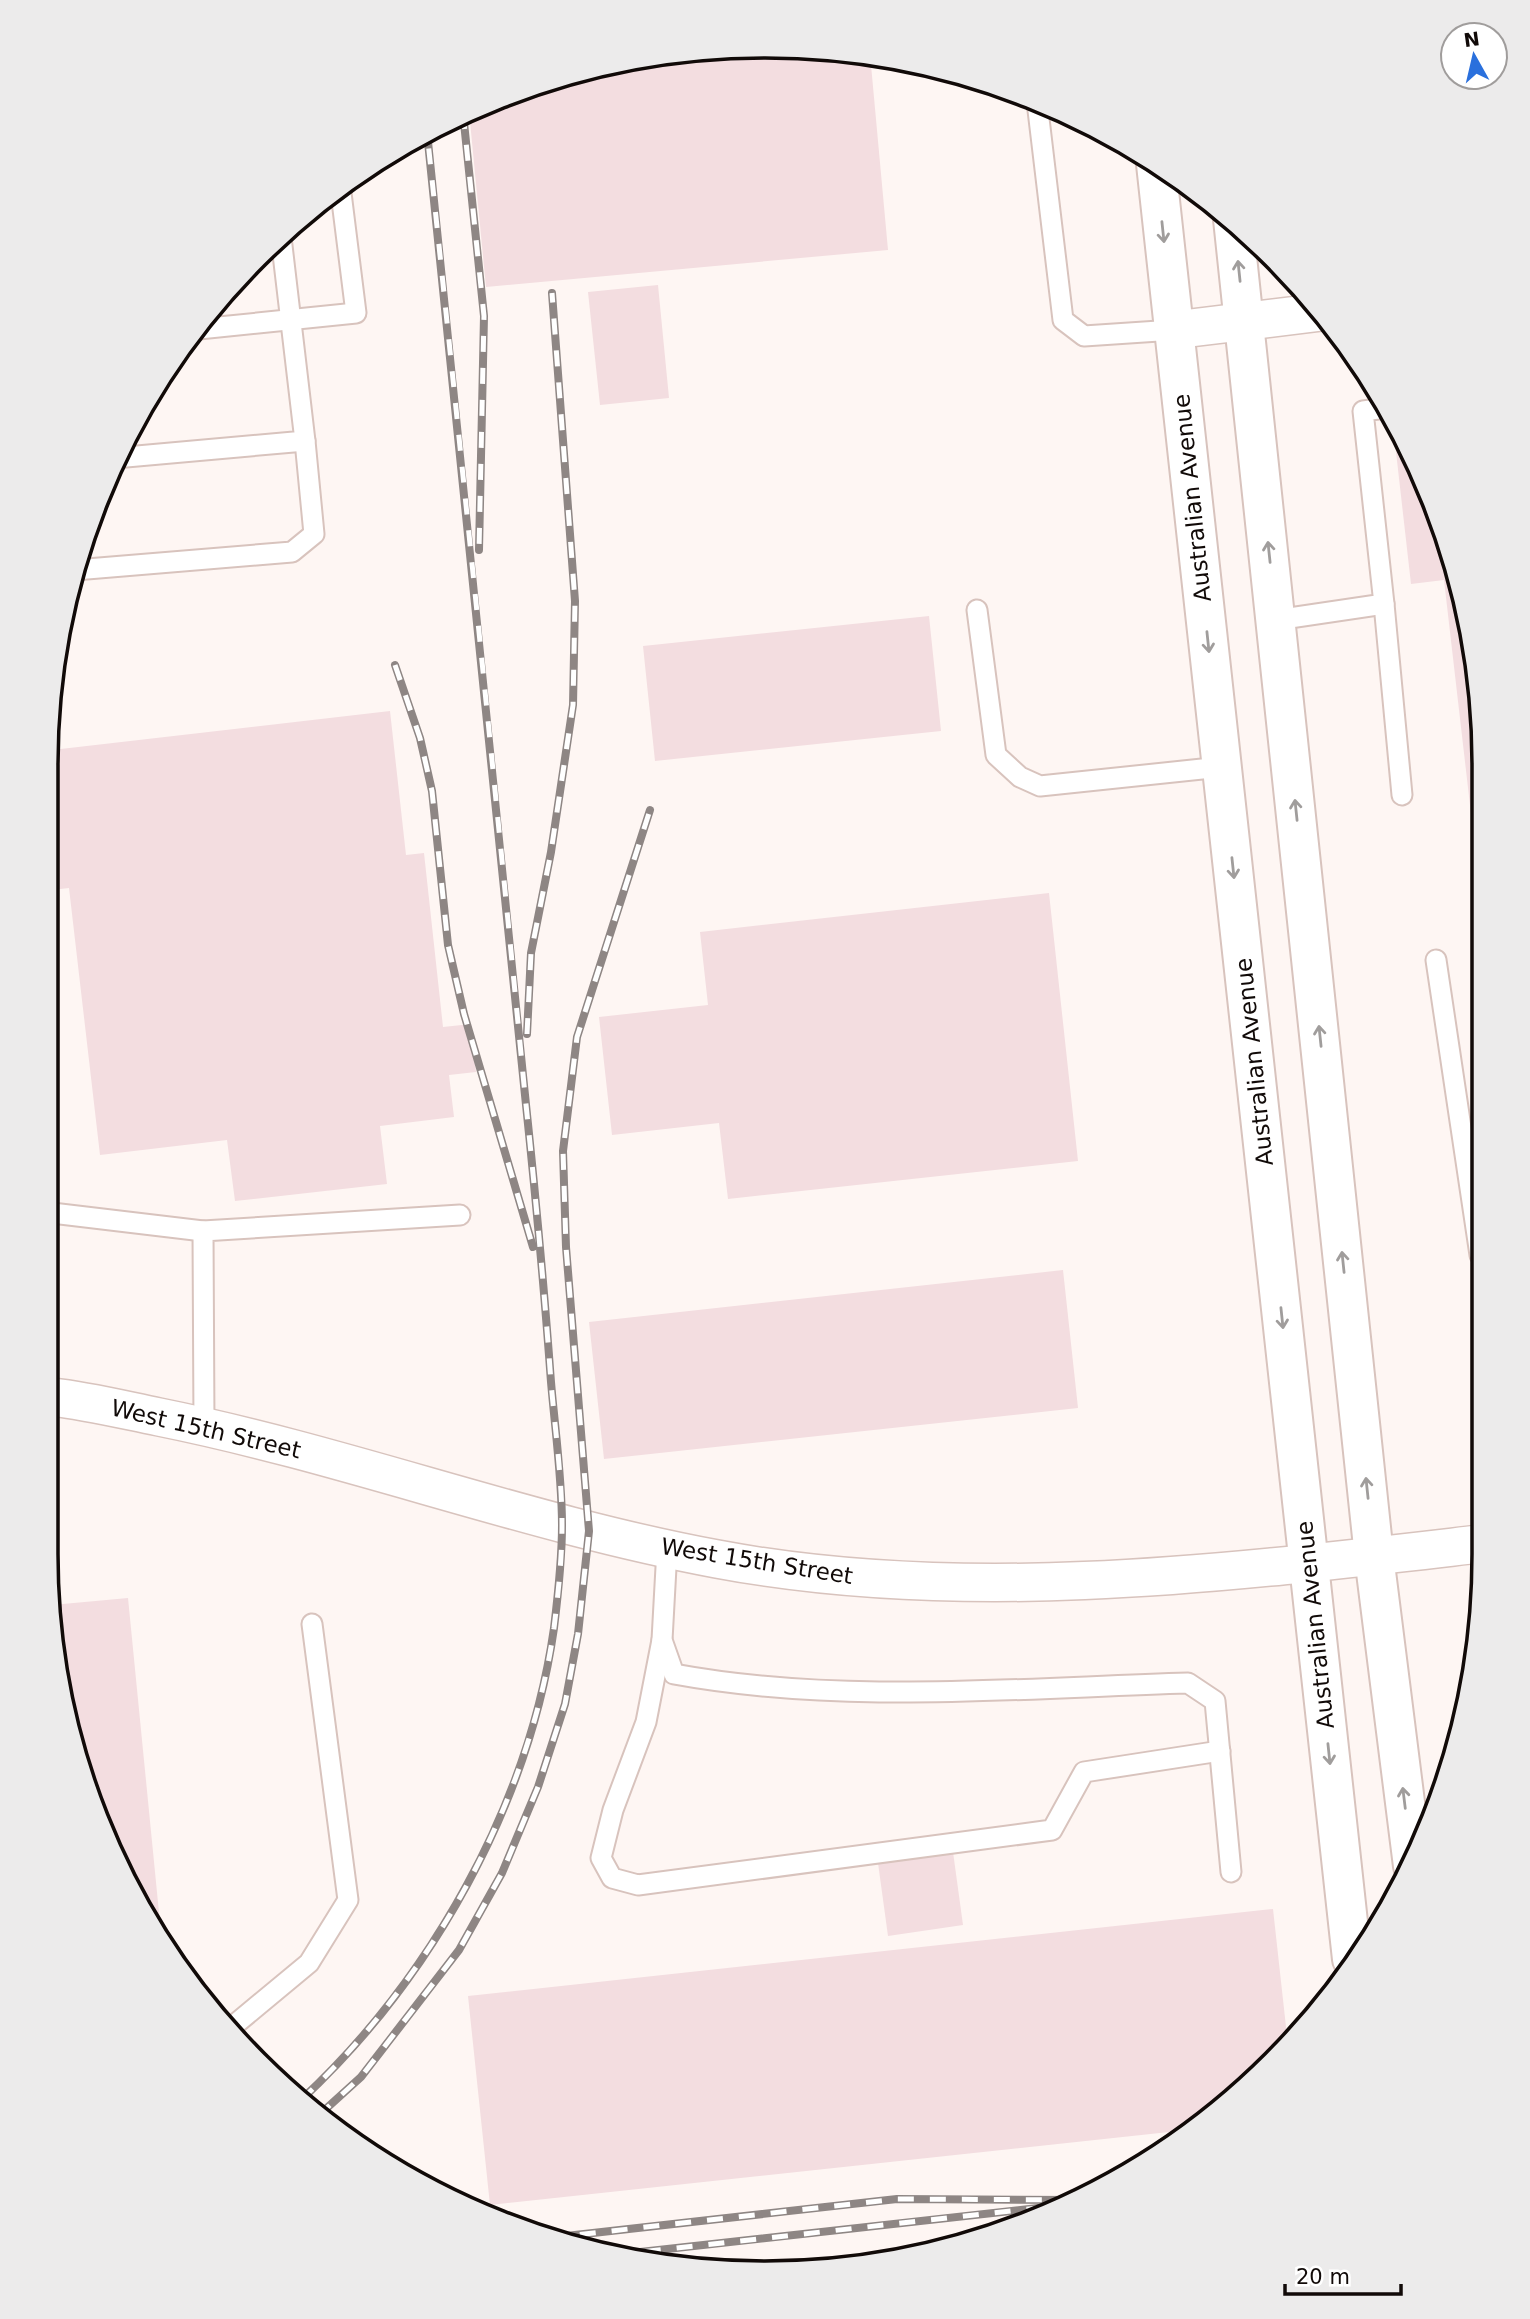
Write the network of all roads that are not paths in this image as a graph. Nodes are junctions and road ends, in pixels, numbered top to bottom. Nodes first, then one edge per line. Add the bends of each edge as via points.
1 (1038, 113) edge
2 (1157, 177) edge
3 (342, 199) edge
4 (1235, 237) edge
5 (282, 249) edge
6 (1309, 314) edge
7 (291, 318) junction
8 (1245, 322) junction
9 (209, 328) edge
10 (1174, 330) junction
11 (1376, 409) edge
12 (305, 441) junction
13 (129, 457) edge
14 (86, 569) edge
15 (1384, 604) junction
16 (977, 610) dead end
17 (1276, 620) junction
18 (1222, 767) junction
19 (1402, 794) dead end
20 (1436, 960) dead end
21 (1472, 1201) edge
22 (58, 1214) edge
23 (460, 1215) dead end
24 (203, 1231) junction
25 (58, 1398) edge
26 (204, 1426) junction
27 (1472, 1545) edge
28 (667, 1549) junction
29 (1374, 1556) junction
30 (1308, 1564) junction
31 (312, 1624) dead end
32 (662, 1640) junction
33 (1220, 1751) junction
34 (1410, 1843) edge
35 (1231, 1872) dead end
36 (1351, 1950) edge
37 (236, 2023) edge

1 - 10 lane via 1063,320 1084,336
2 -> 10 main road, Australian Avenue
3 - 7 lane via 356,313
8 -> 4 main road
5 - 7 lane
6 - 8 street
7 - 9 lane
7 - 12 lane
8 - 10 street
17 -> 8 main road
10 -> 18 main road, Australian Avenue
11 - 15 lane via 1363,411
12 - 13 lane
12 - 14 lane via 314,534 292,552
15 - 17 lane
15 - 19 lane
16 - 18 lane via 996,755 1020,777 1040,786
29 -> 17 main road
18 -> 30 main road, Australian Avenue
20 - 21 lane
22 - 24 lane
23 - 24 lane
24 - 26 lane
25 - 26 street, West 15th Street
26 - 28 street, West 15th Street via 562,1526
27 - 29 street, West 15th Street
28 - 30 street, West 15th Street via 720,1560 905,1582 1069,1583
28 - 32 lane
29 - 30 street, West 15th Street
34 -> 29 main road
30 -> 36 main road, Australian Avenue
31 - 37 lane via 348,1900 309,1964
32 - 33 lane via 674,1674 726,1684 948,1690 1188,1683 1215,1701
32 - 33 lane via 646,1722 613,1810 601,1858 612,1878 638,1885 1052,1830 1084,1772
33 - 35 lane

